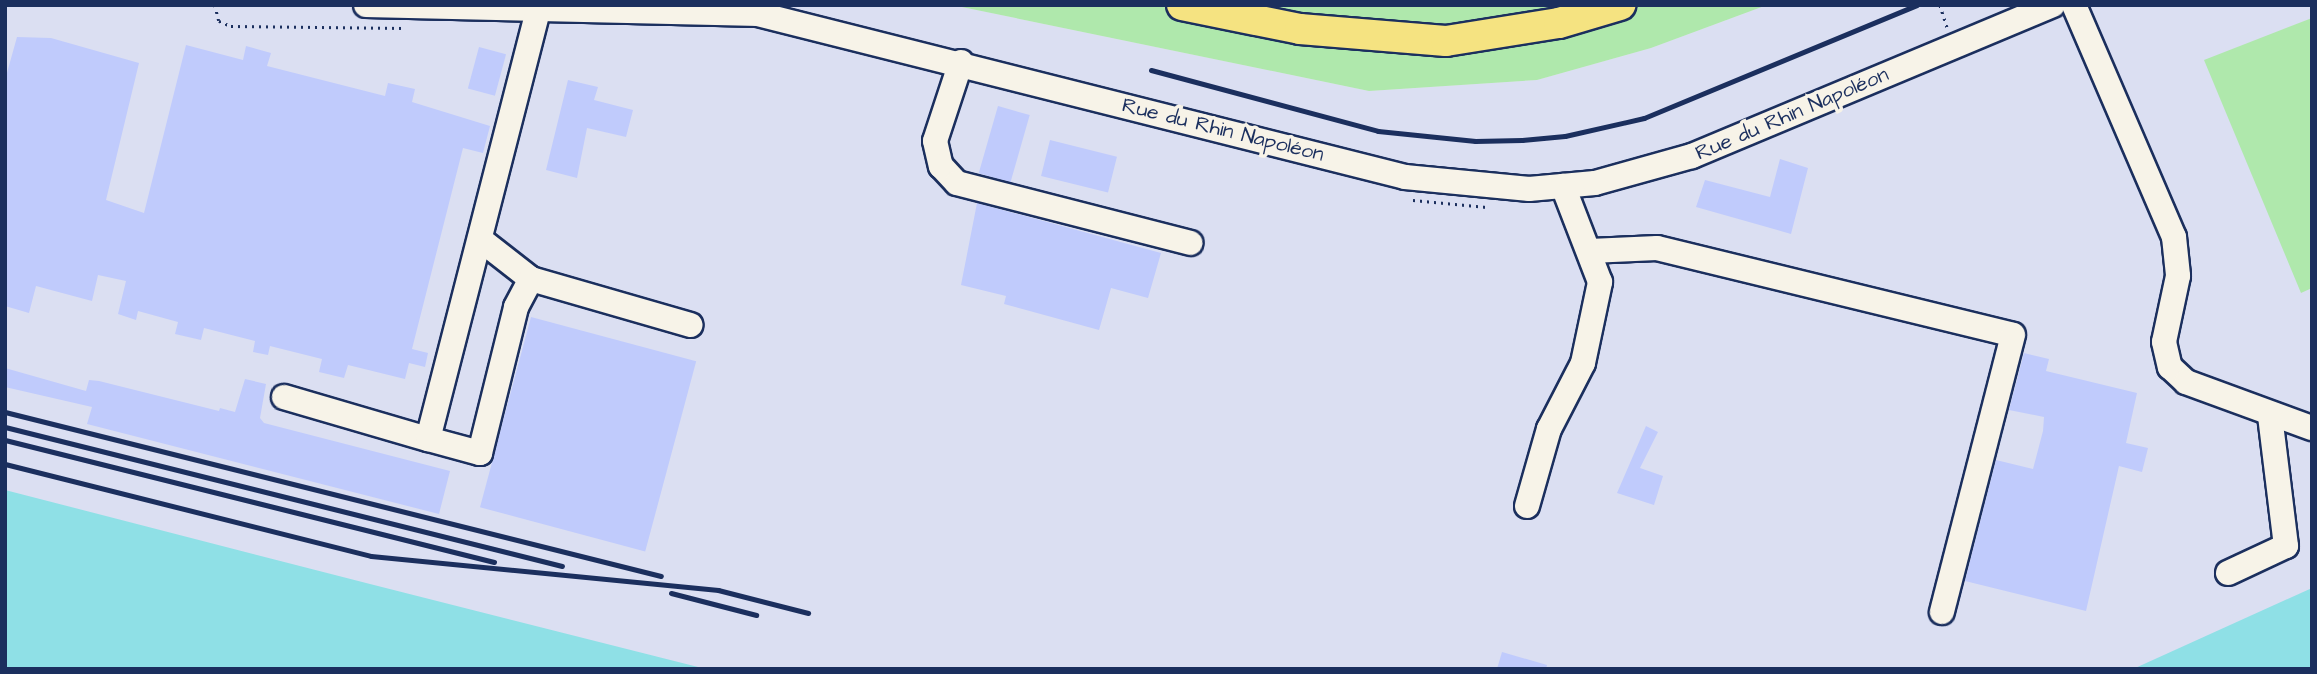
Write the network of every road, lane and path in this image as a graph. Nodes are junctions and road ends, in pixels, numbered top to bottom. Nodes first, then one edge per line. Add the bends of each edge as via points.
1 (215, 5) edge
2 (366, 5) edge
3 (1182, 5) edge
4 (1620, 5) edge
5 (1940, 5) edge
6 (2053, 5) edge
7 (2074, 5) edge
8 (538, 9) junction
9 (1944, 17) dead end
10 (411, 28) dead end
11 (961, 62) junction
12 (1563, 186) junction
13 (481, 240) junction
14 (1190, 243) dead end
15 (1590, 251) junction
16 (531, 279) junction
17 (690, 325) dead end
18 (285, 397) dead end
19 (2270, 416) junction
20 (2312, 428) edge
21 (428, 439) junction
22 (1527, 506) dead end
23 (2228, 573) dead end
24 (1941, 612) dead end

1 - 10 path via 219,21 231,26
2 - 8 street, Rue du Rhin Napoléon
3 - 4 main road via 1300,29 1446,41 1559,23
5 - 9 path
6 - 12 street, Rue du Rhin Napoléon via 1692,156 1640,174
7 - 19 street via 2174,237 2178,276 2164,342 2170,367 2186,382
8 - 11 street, Rue du Rhin Napoléon via 758,14
8 - 13 street
11 - 12 street, Rue du Rhin Napoléon via 1405,177 1467,186
11 - 14 street via 934,141 941,166 957,183
12 - 15 street
13 - 16 street
13 - 21 street
15 - 22 street via 1600,282 1595,322 1583,363 1549,429
15 - 24 street via 1657,248 2012,335
16 - 17 street
16 - 21 street via 516,307 480,453
18 - 21 street
19 - 20 street
19 - 23 street via 2286,546

